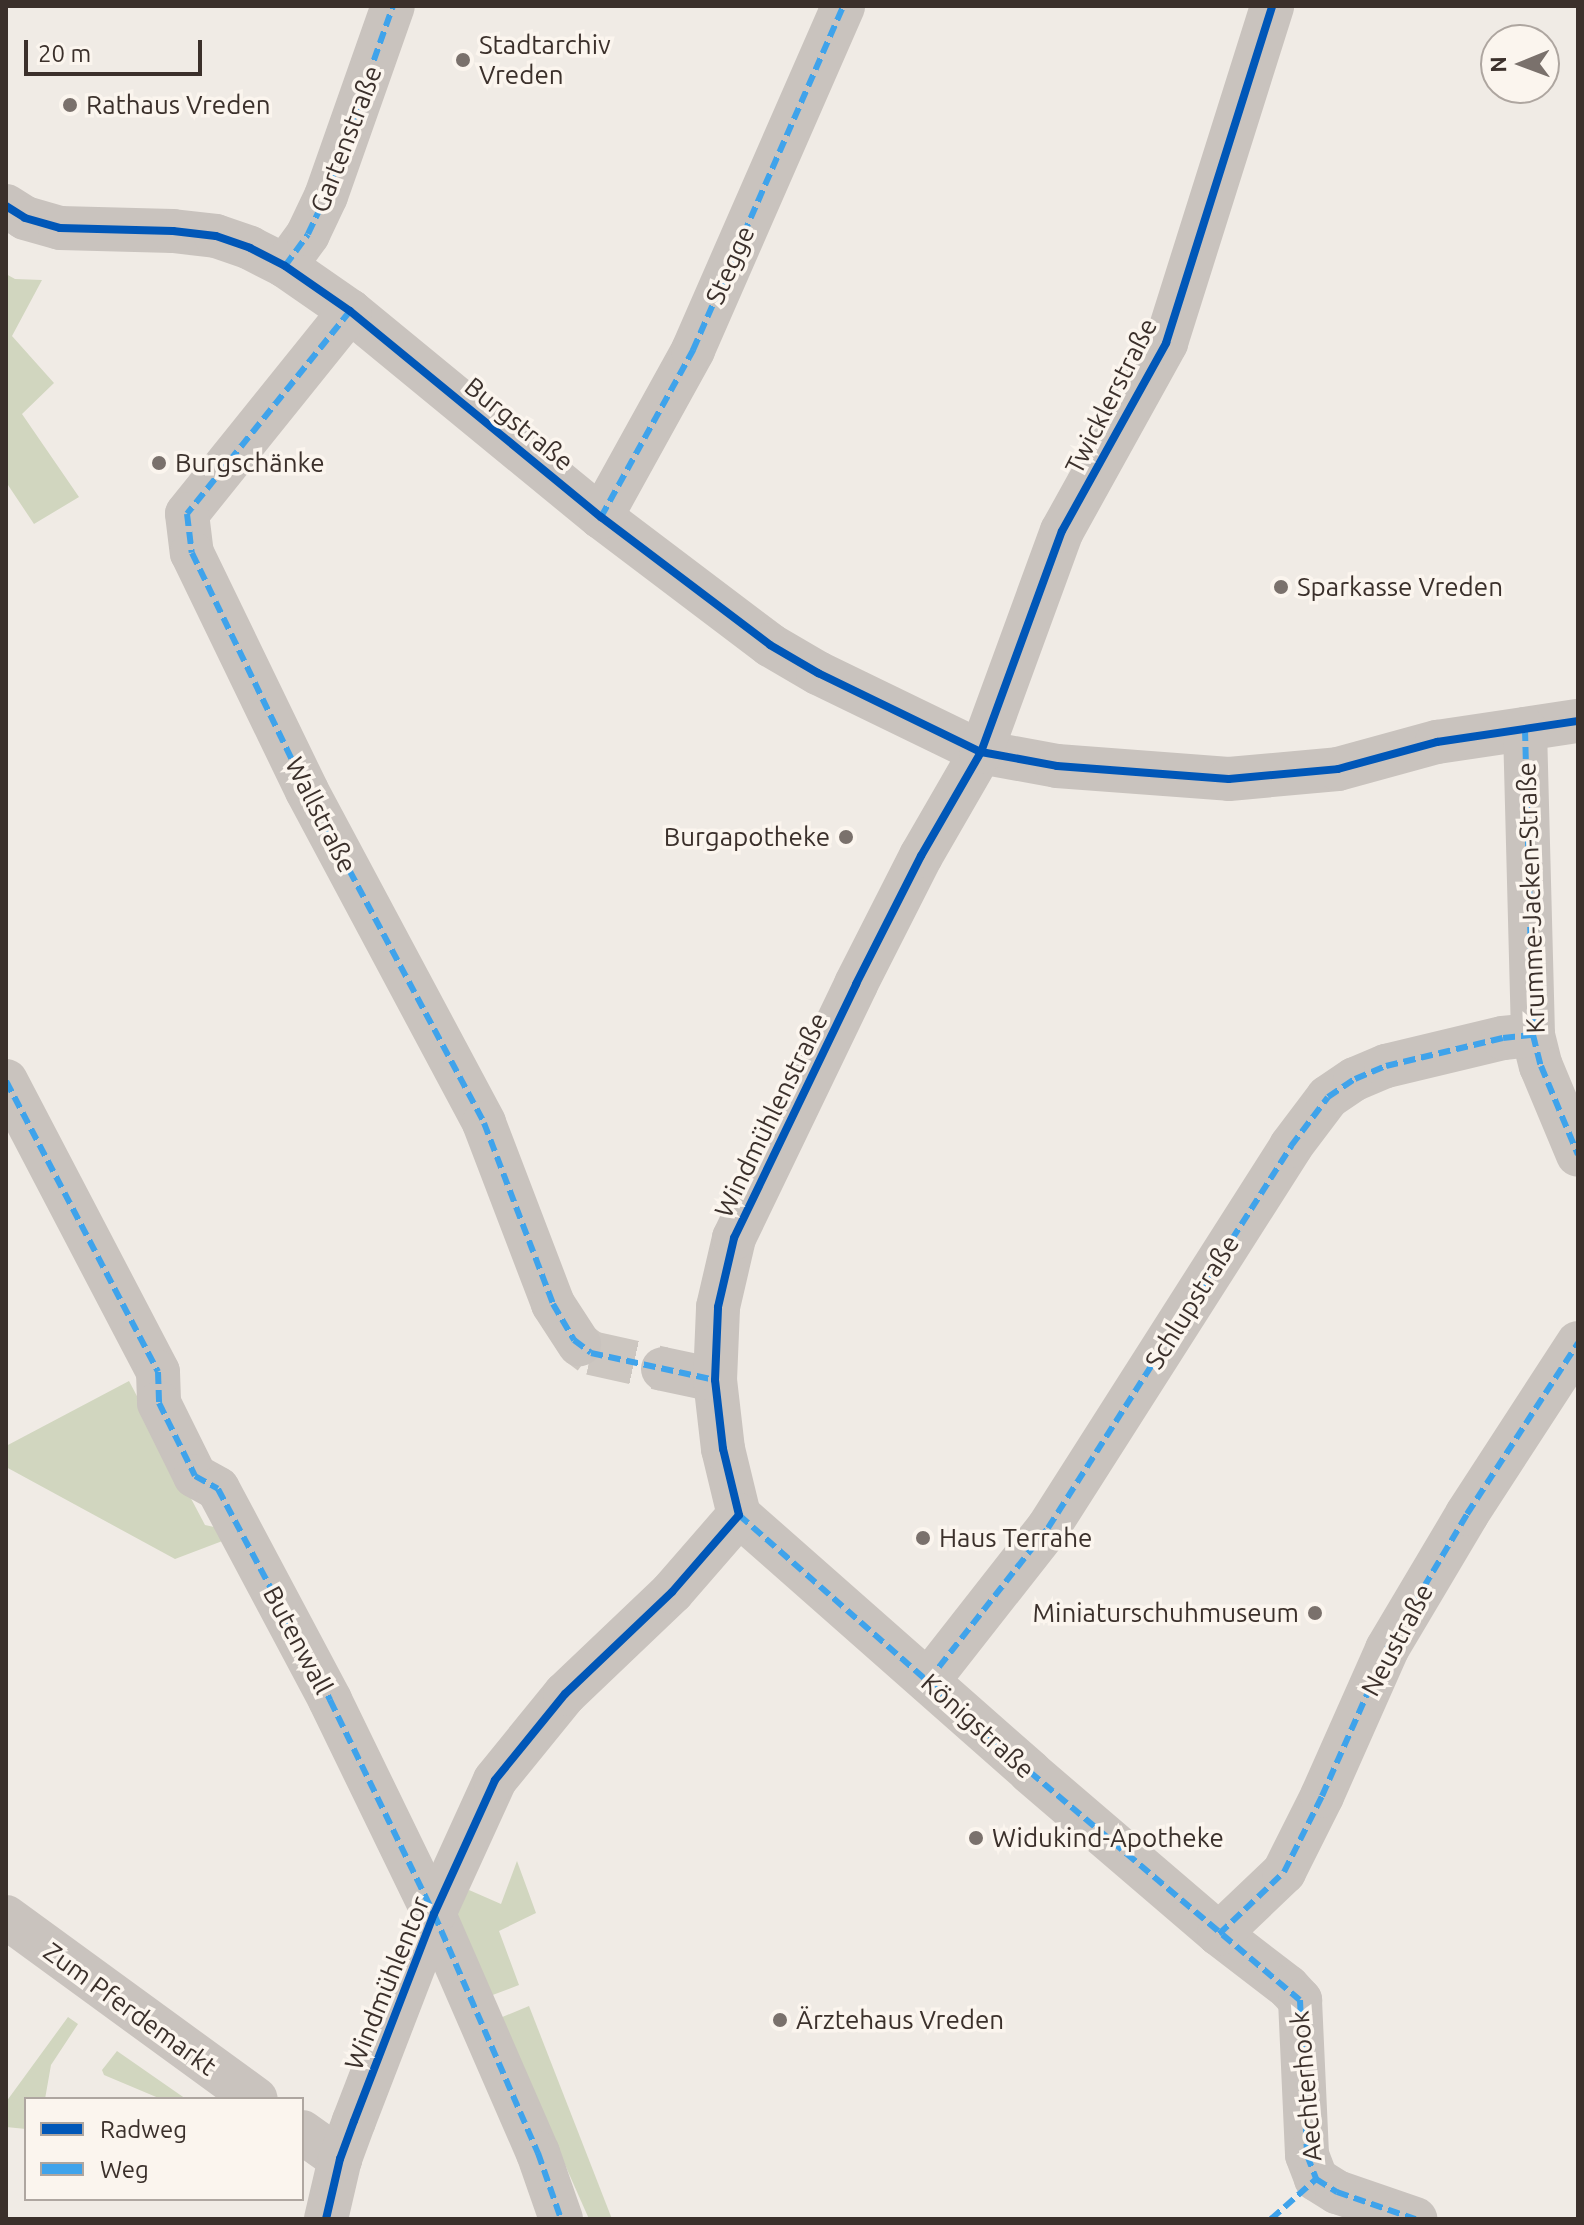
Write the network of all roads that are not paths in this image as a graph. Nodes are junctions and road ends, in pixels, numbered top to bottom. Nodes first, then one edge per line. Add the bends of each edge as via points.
1 (393, 6) edge
2 (843, 6) edge
3 (1272, 6) edge
4 (6, 206) edge
5 (285, 266) junction
6 (350, 311) junction
7 (601, 517) junction
8 (1578, 721) edge
9 (1525, 729) junction
10 (981, 752) junction
11 (1533, 1035) junction
12 (6, 1081) edge
13 (1578, 1155) edge
14 (1578, 1343) edge
15 (579, 1344) tunnel mouth
16 (663, 1369) tunnel mouth
17 (715, 1380) junction
18 (739, 1515) junction
19 (928, 1681) junction
20 (434, 1914) junction
21 (6, 1917) edge
22 (1219, 1934) junction
23 (253, 2097) edge
24 (304, 2133) edge
25 (340, 2159) junction
26 (326, 2219) edge
27 (561, 2219) edge
28 (1415, 2219) edge

1 - 5 street, Gartenstraße via 326,196
2 - 7 street, Stegge via 693,350
3 - 10 street, Twicklerstraße via 1166,343 1062,531
4 - 5 street, Burgstraße via 60,228 216,236
5 - 6 street, Burgstraße
6 - 7 street, Burgstraße
6 - 15 street, Wallstraße via 187,514 192,553 307,791 484,1123 553,1304
7 - 10 street, Burgstraße via 770,645
8 - 9 street, Burgstraße
9 - 10 street, Burgstraße via 1437,742 1338,769 1229,779 1057,766
9 - 11 street, Krumme-Jacken-Straße
10 - 17 street, Windmühlenstraße via 878,941 734,1238 718,1307
11 - 13 street, Krumme-Jacken-Straße
11 - 19 street, Schlupstraße via 1386,1066 1328,1097 1274,1172 1048,1528
12 - 20 street, Butenwall via 158,1372 159,1403 195,1476 218,1489 330,1700
14 - 22 street, Neustraße via 1387,1649 1284,1872
16 - 17 street
17 - 18 street, Windmühlenstraße via 723,1449
18 - 19 street, Königstraße
18 - 20 street, Windmühlentor via 672,1592 565,1694 495,1780
19 - 22 street, Königstraße
20 - 25 street, Windmühlentor
20 - 27 street, Butenwall via 538,2153
21 - 23 street, Zum Pferdemarkt
22 - 28 street, Aechterhook via 1300,2000 1307,2155 1316,2179 1337,2192
24 - 25 street
25 - 26 street, Windmühlentor

